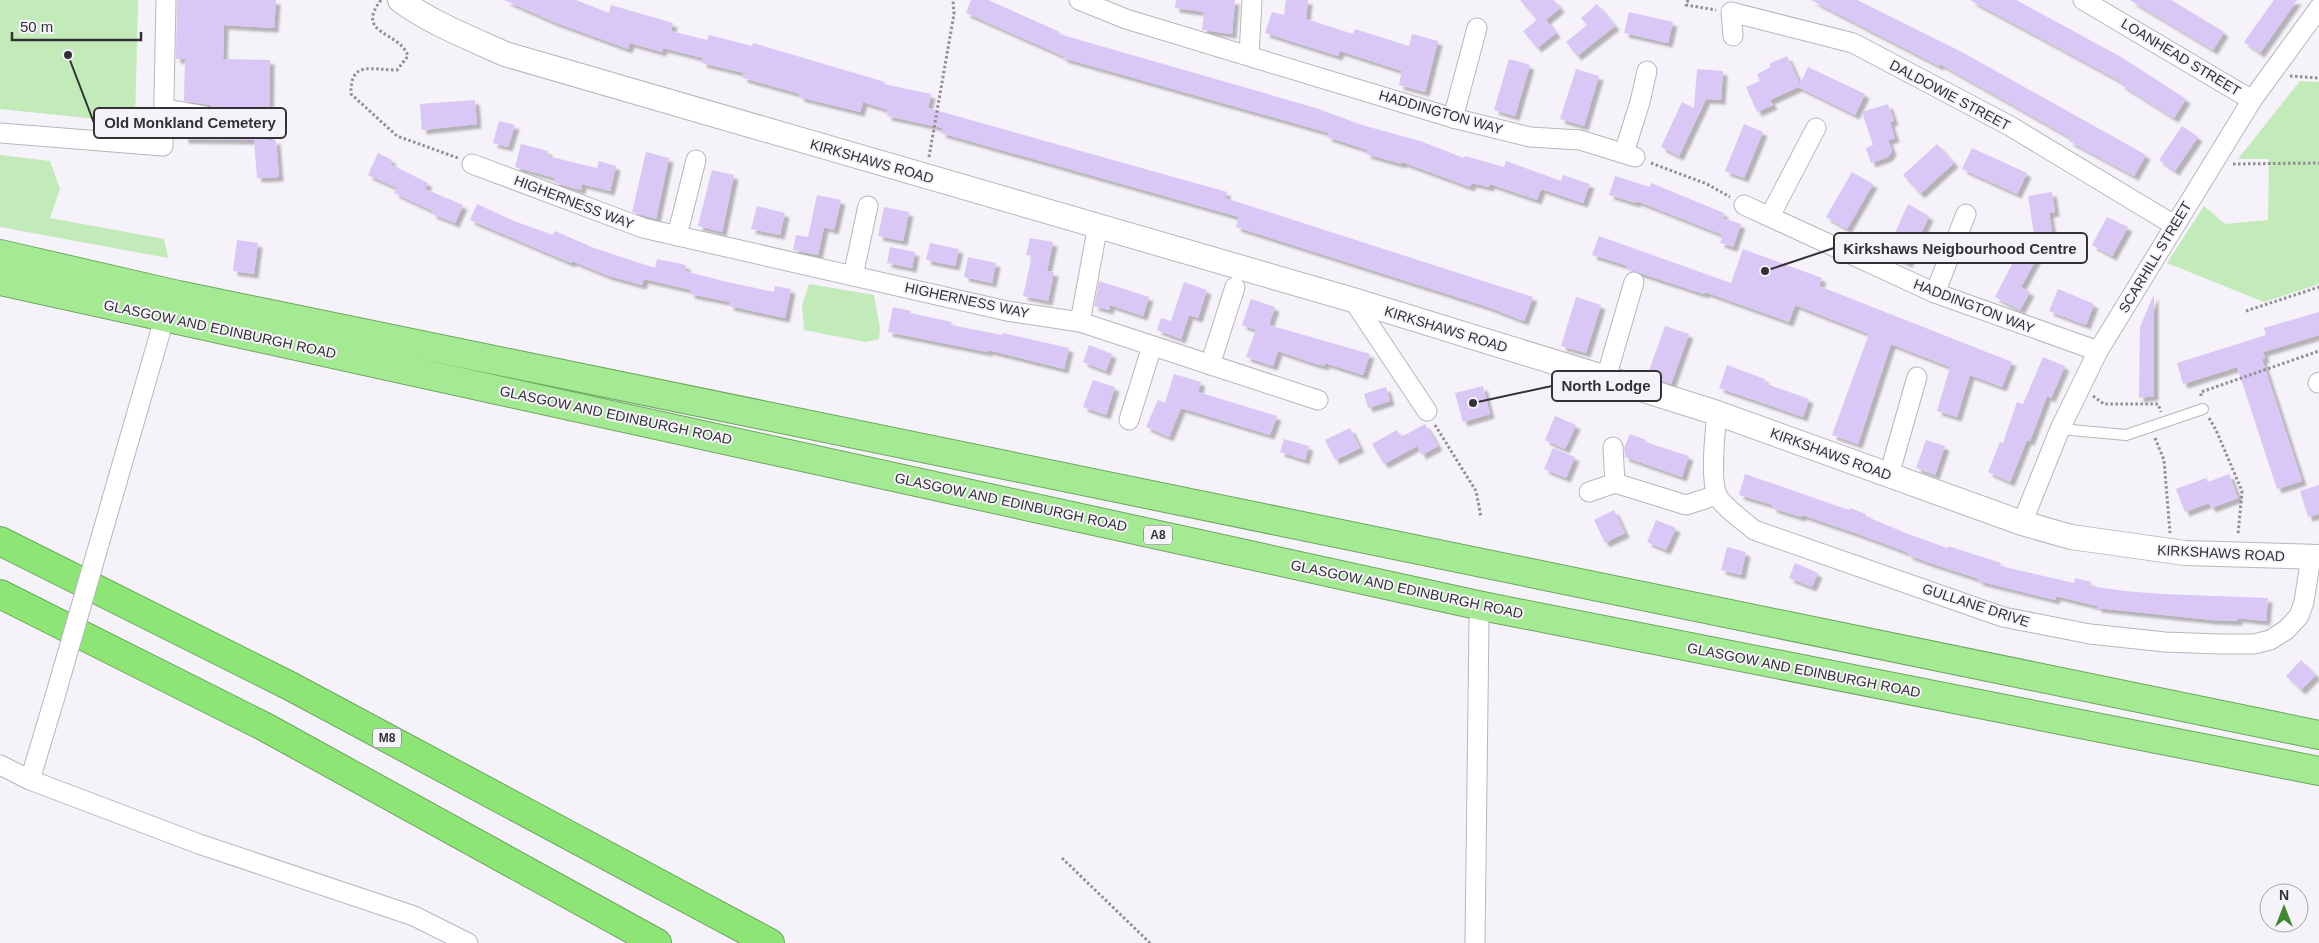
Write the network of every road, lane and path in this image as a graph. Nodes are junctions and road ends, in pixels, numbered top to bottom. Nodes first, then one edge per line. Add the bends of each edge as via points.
1 (166, 0) edge
2 (381, 0) edge
3 (400, 0) edge
4 (953, 0) edge
5 (1079, 0) edge
6 (1252, 0) edge
7 (1688, 0) edge
8 (2083, 0) edge
9 (2319, 8) edge
10 (1732, 12) junction
11 (1477, 28) dead end
12 (1733, 36) dead end
13 (1249, 56) junction
14 (1647, 71) dead end
15 (2272, 74) junction
16 (2319, 78) edge
17 (2252, 100) junction
18 (163, 104) junction
19 (208, 112) dead end
20 (1453, 118) junction
21 (1816, 128) dead end
22 (0, 133) edge
23 (1629, 155) junction
24 (696, 160) dead end
25 (2319, 163) edge
26 (472, 164) joint
27 (2213, 164) junction
28 (925, 177) junction
29 (1744, 205) joint
30 (868, 206) dead end
31 (1966, 214) dead end
32 (1770, 216) junction
33 (1098, 225) junction
34 (2174, 225) junction
35 (677, 236) junction
36 (0, 254) edge
37 (853, 276) junction
38 (0, 281) edge
39 (1634, 282) dead end
40 (1235, 287) dead end
41 (2319, 287) edge
42 (1935, 294) junction
43 (1353, 300) junction
44 (2246, 311) dead end
45 (165, 316) junction
46 (1080, 322) junction
47 (1152, 346) junction
48 (2098, 351) junction
49 (2319, 351) edge
50 (1210, 365) junction
51 (1918, 377) dead end
52 (1606, 378) junction
53 (2081, 387) junction
54 (1318, 400) dead end
55 (2203, 409) junction
56 (1427, 411) joint
57 (1717, 413) junction
58 (1129, 420) dead end
59 (2164, 422) junction
60 (2150, 426) junction
61 (2060, 429) junction
62 (1613, 447) dead end
63 (1889, 475) junction
64 (1615, 483) junction
65 (1589, 492) dead end
66 (1718, 495) junction
67 (1481, 517) dead end
68 (2022, 523) junction
69 (0, 541) edge
70 (2171, 551) junction
71 (2237, 555) junction
72 (2315, 557) edge
73 (0, 594) edge
74 (1482, 606) junction
75 (2319, 735) edge
76 (0, 765) edge
77 (2319, 771) edge
78 (30, 780) junction
79 (1062, 858) dead end
80 (468, 943) edge
81 (658, 943) edge
82 (770, 943) edge
83 (1150, 943) edge
84 (1475, 943) edge

1 - 18 street
2 - 26 path via 372,12 372,21 377,29 406,49 408,56 397,70 363,69 355,72 351,94 397,136
3 - 28 street, KIRKSHAWS ROAD via 450,29 505,54
4 - 28 path via 954,14
5 - 13 street, HADDINGTON WAY via 1126,19
6 - 13 street
7 - 10 path via 1686,5
8 - 17 street, LOANHEAD STREET
9 - 15 street, SCARHILL STREET
10 - 12 street
10 - 34 street, DALDOWIE STREET via 1853,43 2010,126
11 - 20 street
13 - 20 street, HADDINGTON WAY
14 - 23 street
15 - 16 path
15 - 17 street, SCARHILL STREET
17 - 27 street, SCARHILL STREET
18 - 19 lane
18 - 22 street via 163,146
20 - 23 street, HADDINGTON WAY via 1530,137 1580,140
21 - 32 street
23 - 29 path via 1707,184
24 - 35 street
25 - 27 path
26 - 35 street, HIGHERNESS WAY via 642,228
27 - 34 street, SCARHILL STREET
28 - 33 street, KIRKSHAWS ROAD
29 - 32 street, HADDINGTON WAY
30 - 37 street
31 - 42 street
32 - 42 street, HADDINGTON WAY
33 - 43 street, KIRKSHAWS ROAD
33 - 46 street
34 - 48 street, SCARHILL STREET
35 - 37 street, HIGHERNESS WAY
36 - 75 highway, GLASGOW AND EDINBURGH ROAD via 178,295
37 - 46 street, HIGHERNESS WAY via 1007,311
38 - 45 highway, GLASGOW AND EDINBURGH ROAD / A8
39 - 52 street
40 - 50 street
41 - 44 path
42 - 48 street, HADDINGTON WAY
43 - 52 street, KIRKSHAWS ROAD
43 - 56 street, KIRKSHAWS ROAD
45 - 74 highway, GLASGOW AND EDINBURGH ROAD / A8
45 - 78 street, bridge
46 - 47 street, HIGHERNESS WAY
47 - 50 street, HIGHERNESS WAY
47 - 58 street
48 - 53 street, SCARHILL STREET
49 - 55 path via 2201,392
50 - 54 street, HIGHERNESS WAY
51 - 63 street
52 - 57 street, KIRKSHAWS ROAD
53 - 59 path via 2104,404 2158,404
53 - 61 street, SCARHILL STREET
55 - 59 lane
55 - 71 path via 2216,430 2242,490
56 - 67 path via 1476,491
57 - 63 street, KIRKSHAWS ROAD
57 - 66 street via 1713,461
59 - 60 lane
60 - 61 lane via 2126,435
60 - 70 path via 2164,460
61 - 68 street, SCARHILL STREET
62 - 64 street
63 - 68 street, KIRKSHAWS ROAD
64 - 65 street
64 - 66 street via 1686,504
66 - 72 street, GULLANE DRIVE via 1754,530 2003,617 2090,634 2165,642 2254,644 2270,640 2299,616
68 - 70 street, KIRKSHAWS ROAD via 2071,537
69 - 82 highway, M8 via 290,686
70 - 71 street, KIRKSHAWS ROAD
71 - 72 street, KIRKSHAWS ROAD
73 - 81 highway via 264,727
74 - 77 highway, GLASGOW AND EDINBURGH ROAD / A8
74 - 84 street via 1479,622
76 - 78 street
78 - 80 street via 199,844 414,916
79 - 83 path

